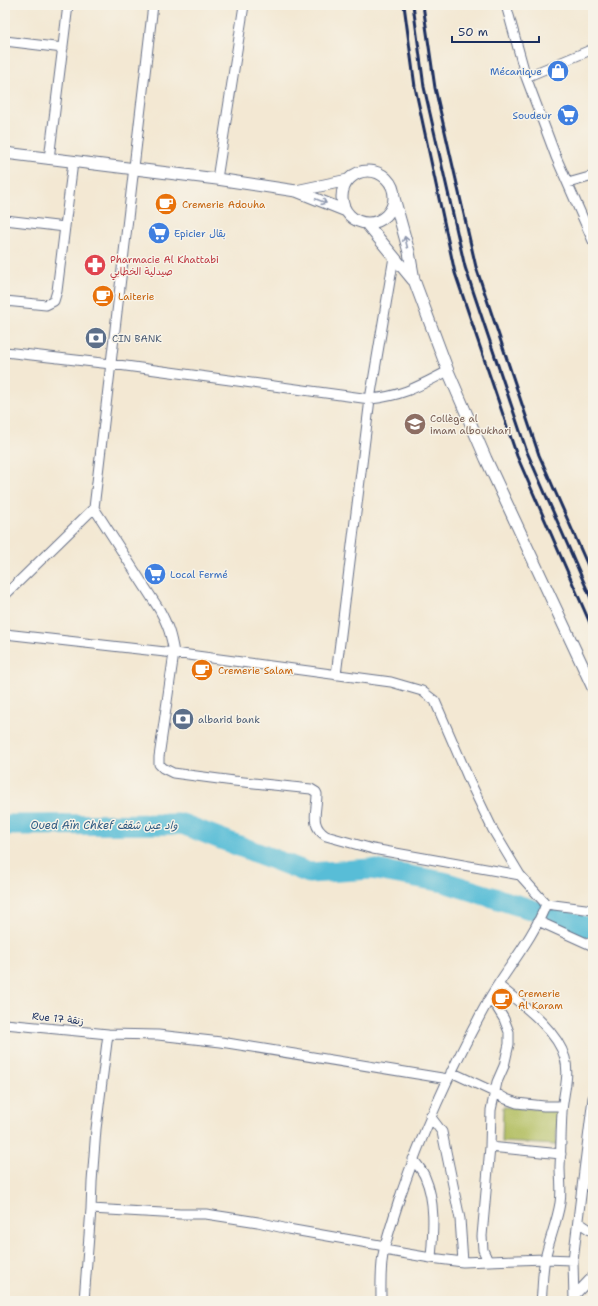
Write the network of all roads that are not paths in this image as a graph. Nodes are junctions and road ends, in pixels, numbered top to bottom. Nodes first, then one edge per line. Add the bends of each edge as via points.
1 (68, 5) edge
2 (153, 5) edge
3 (244, 5) edge
4 (506, 5) edge
5 (5, 41) edge
6 (63, 48) junction
7 (593, 49) edge
8 (526, 77) junction
9 (5, 153) edge
10 (49, 159) junction
11 (73, 162) junction
12 (135, 170) junction
13 (593, 176) edge
14 (217, 179) junction
15 (348, 180) junction
16 (568, 183) junction
17 (296, 191) junction
18 (394, 198) junction
19 (346, 211) junction
20 (5, 220) edge
21 (366, 223) junction
22 (64, 227) junction
23 (593, 241) edge
24 (394, 257) junction
25 (414, 280) junction
26 (5, 300) edge
27 (5, 352) edge
28 (110, 364) junction
29 (448, 371) junction
30 (370, 399) junction
31 (94, 508) junction
32 (5, 595) edge
33 (5, 634) edge
34 (174, 653) junction
35 (336, 674) junction
36 (593, 688) edge
37 (520, 874) junction
38 (545, 905) junction
39 (593, 910) edge
40 (539, 920) junction
41 (593, 946) edge
42 (498, 985) junction
43 (489, 1000) junction
44 (5, 1024) edge
45 (108, 1034) junction
46 (450, 1075) junction
47 (494, 1092) junction
48 (593, 1098) edge
49 (562, 1106) junction
50 (430, 1116) junction
51 (490, 1147) junction
52 (561, 1154) junction
53 (413, 1159) junction
54 (91, 1209) junction
55 (578, 1222) junction
56 (593, 1232) edge
57 (385, 1248) junction
58 (431, 1258) junction
59 (545, 1259) junction
60 (573, 1260) junction
61 (488, 1261) junction
62 (463, 1262) junction
63 (593, 1276) edge
64 (574, 1298) edge
65 (84, 1301) edge
66 (381, 1301) edge
67 (541, 1301) edge

1 - 6 street
2 - 12 street
3 - 14 street
4 - 8 street
5 - 6 street
6 - 10 street
7 - 8 street
8 - 16 street
9 - 10 street
10 - 11 street
11 - 12 street
11 - 22 street
12 - 14 street
12 - 28 street
13 - 16 street
14 - 17 street
15 - 17 street
15 - 18 street via 360,172 378,173 389,181
15 - 19 street via 342,194
16 - 23 street
17 -> 19 street
18 - 21 street via 391,209 383,218
25 -> 18 street
19 - 21 street via 353,218
20 - 22 street
21 - 24 street
22 - 26 street via 54,301 40,305
24 - 25 street
24 - 30 street
25 - 29 street
27 - 28 street
28 - 30 street
28 - 31 street
29 - 30 street via 402,394
29 - 36 street
30 - 35 street
31 - 32 street
31 - 34 street via 159,609 172,636
33 - 34 street
34 - 35 street
34 - 37 street via 158,756 159,764 167,771 311,789 317,794 315,825 326,836 373,849
35 - 37 street via 414,688 428,694 435,701 490,823
37 - 38 street
38 - 39 street
38 - 40 street
40 - 41 street
40 - 42 street
42 - 43 street
42 - 49 street via 548,1028 565,1057 567,1074
43 - 46 street
43 - 47 street via 496,1006 509,1032 504,1066
44 - 45 street, Rue 17 زنقة
45 - 46 street, Rue 17 زنقة via 158,1035 206,1040
45 - 54 street via 96,1129
46 - 47 street, Rue 17 زنقة
46 - 50 street
47 - 49 street, Rue 17 زنقة via 518,1103
47 - 51 street
48 - 55 street
49 - 52 street
50 - 53 street
50 - 62 street via 442,1132 460,1219
51 - 52 street
51 - 61 street via 482,1236 483,1250
52 - 59 street via 560,1202
53 - 57 street
53 - 58 street via 425,1177 432,1202
54 - 57 street via 206,1214
54 - 65 street
55 - 56 street
55 - 60 street
57 - 58 street
57 - 66 street
58 - 62 street
59 - 60 street
59 - 61 street
59 - 67 street
60 - 64 street
61 - 62 street
63 - 64 street

